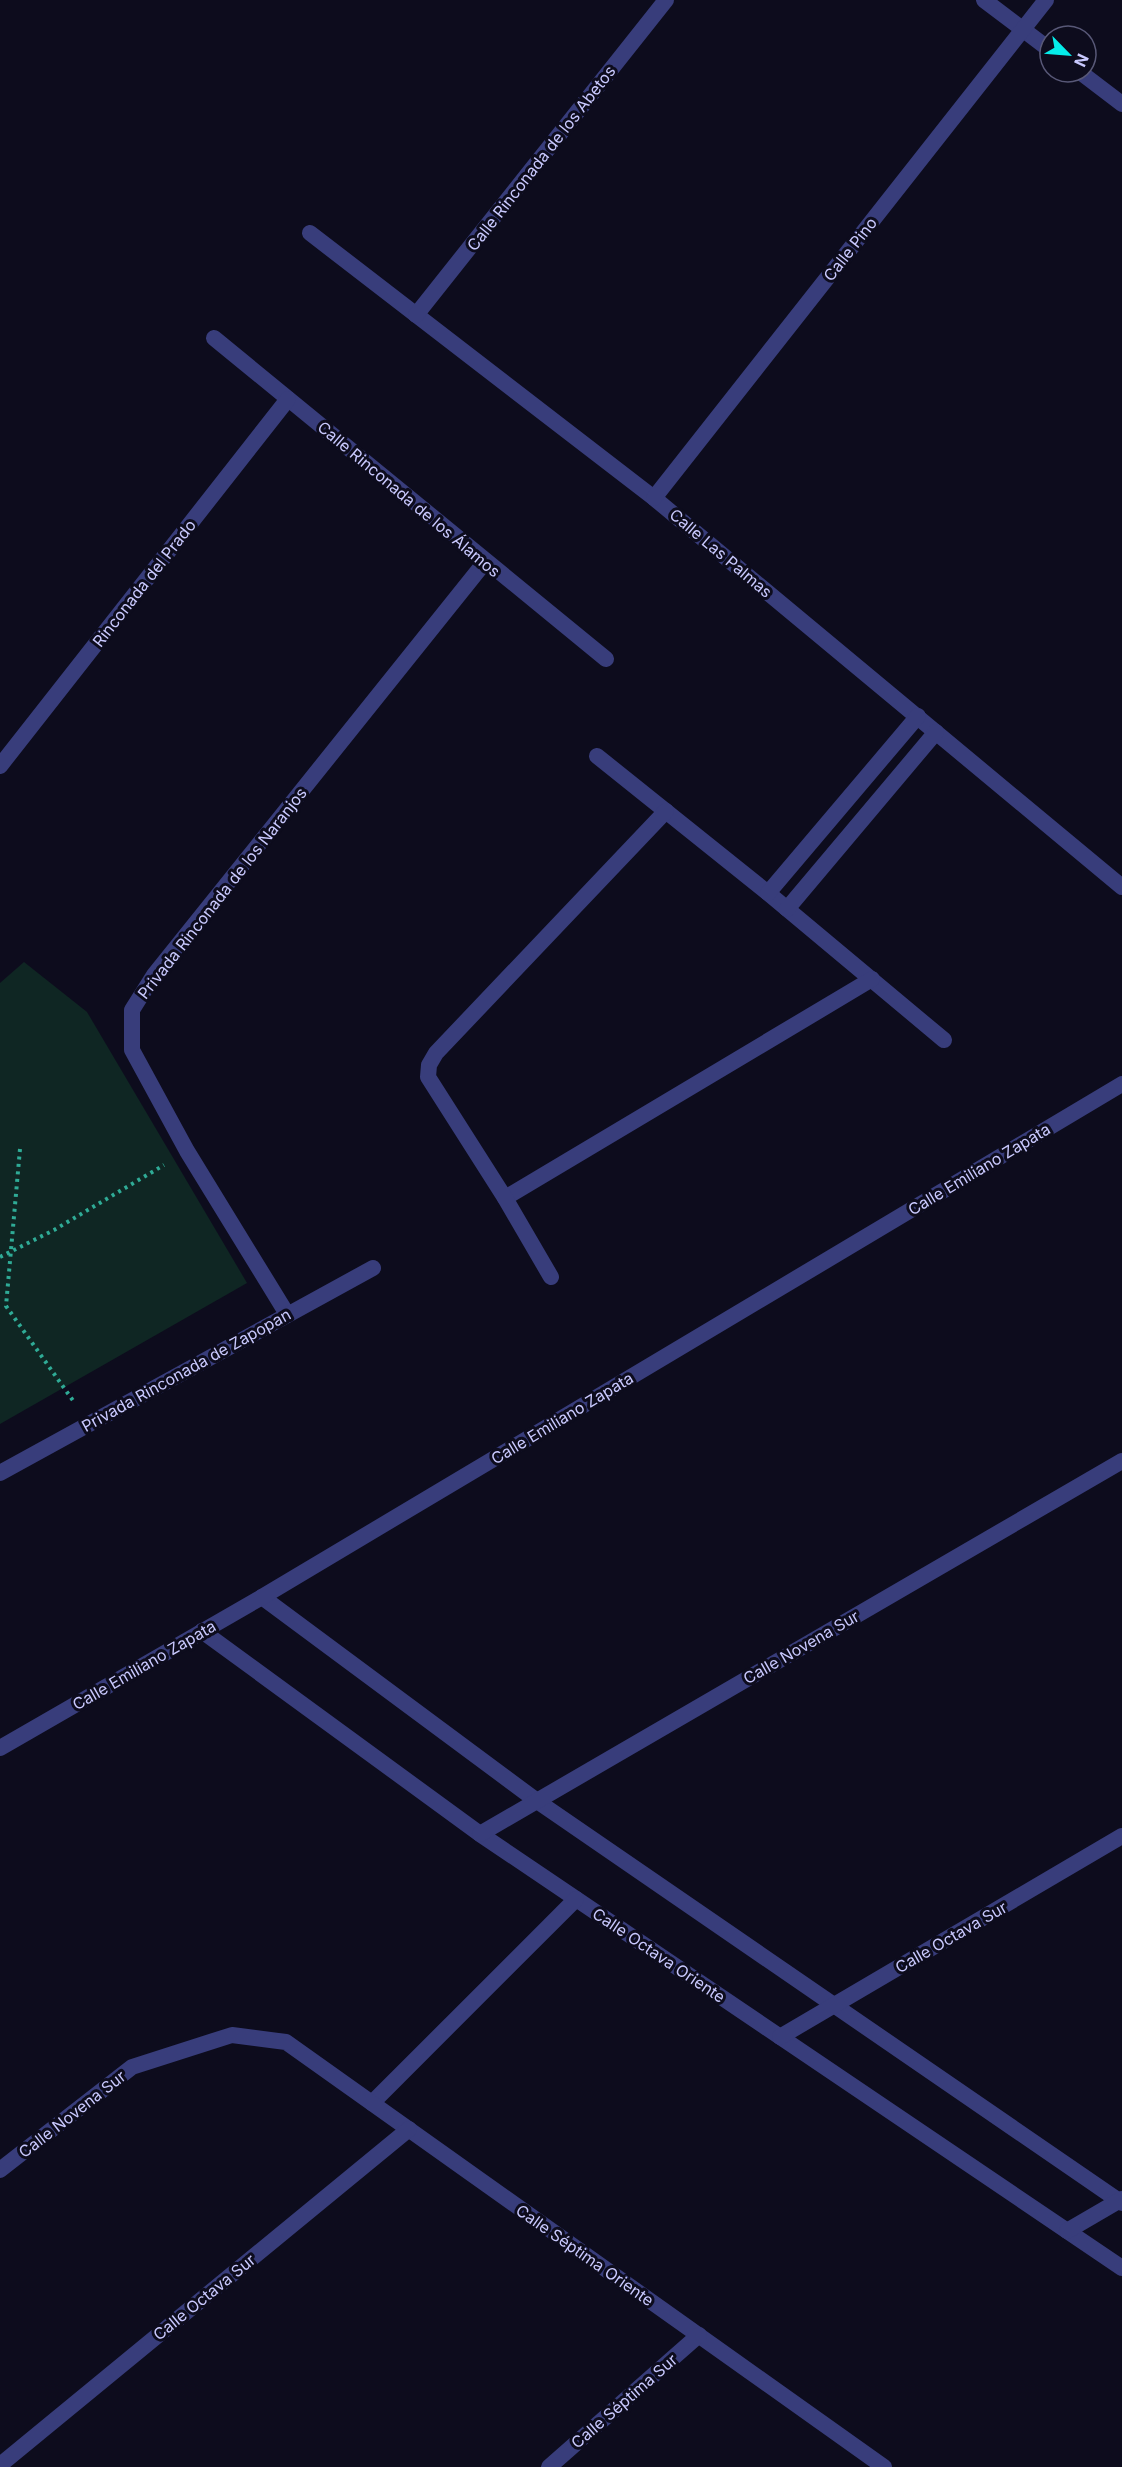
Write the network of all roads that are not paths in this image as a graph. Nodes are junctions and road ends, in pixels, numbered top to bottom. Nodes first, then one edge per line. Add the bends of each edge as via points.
1 (666, 0) edge
2 (984, 0) edge
3 (1046, 0) edge
4 (1023, 29) junction
5 (1038, 41) edge
6 (1096, 84) edge
7 (1122, 104) edge
8 (310, 233) dead end
9 (416, 315) junction
10 (214, 338) dead end
11 (288, 399) junction
12 (654, 498) junction
13 (485, 562) junction
14 (606, 659) dead end
15 (918, 716) junction
16 (936, 732) junction
17 (597, 756) dead end
18 (0, 766) edge
19 (666, 811) junction
20 (1122, 887) edge
21 (768, 893) junction
22 (787, 909) junction
23 (872, 979) junction
24 (944, 1040) dead end
25 (1122, 1084) edge
26 (505, 1198) junction
27 (373, 1268) dead end
28 (551, 1277) dead end
29 (287, 1314) junction
30 (1122, 1461) edge
31 (0, 1473) edge
32 (262, 1597) junction
33 (202, 1631) junction
34 (0, 1749) edge
35 (537, 1801) junction
36 (480, 1834) junction
37 (1122, 1836) edge
38 (576, 1899) junction
39 (834, 2005) junction
40 (780, 2037) junction
41 (286, 2042) joint
42 (372, 2103) junction
43 (409, 2130) junction
44 (0, 2170) edge
45 (1121, 2201) edge
46 (1067, 2231) junction
47 (1122, 2268) edge
48 (699, 2336) junction
49 (0, 2465) edge
50 (549, 2467) edge
51 (884, 2467) edge

1 - 9 street, Calle Rinconada de los Abetos
2 - 4 street
3 - 4 street, Calle Pino
4 - 5 street
4 - 12 street, Calle Pino
6 - 7 street
8 - 9 street, Calle Las Palmas
9 - 12 street, Calle Las Palmas
10 - 11 street, Calle Rinconada de los Álamos
11 - 13 street, Calle Rinconada de los Álamos
11 - 18 street, Rinconada del Prado
12 - 15 street, Calle Las Palmas
13 - 14 street, Calle Rinconada de los Álamos
13 - 29 street, Privada Rinconada de los Naranjos via 154,975 132,1010 132,1050
15 - 16 street, Calle Las Palmas
15 - 21 street
16 - 20 street, Calle Las Palmas
16 - 22 street
17 - 19 street
19 - 21 street
19 - 26 street via 436,1053 429,1065 428,1077
21 - 22 street
22 - 23 street
23 - 24 street
23 - 26 street
25 - 32 street, Calle Emiliano Zapata
26 - 28 street
27 - 29 street, Privada Rinconada de Zapopan
29 - 31 street, Privada Rinconada de Zapopan
30 - 35 street, Calle Novena Sur
32 - 33 street, Calle Emiliano Zapata
32 - 35 street
33 - 34 street, Calle Emiliano Zapata
33 - 36 street, Calle Octava Oriente
35 - 36 street, Calle Novena Sur
35 - 39 street
36 - 38 street, Calle Octava Oriente
37 - 39 street, Calle Octava Sur
38 - 40 street, Calle Octava Oriente
38 - 42 street
39 - 40 street, Calle Octava Sur
39 - 45 street
40 - 46 street, Calle Octava Oriente
41 - 42 street, Calle Séptima Oriente
41 - 44 street, Calle Novena Sur via 232,2036 132,2067
42 - 43 street, Calle Séptima Oriente
43 - 48 street, Calle Séptima Oriente
43 - 49 street, Calle Octava Sur
45 - 46 street
46 - 47 street, Calle Octava Oriente
48 - 50 street, Calle Séptima Sur
48 - 51 street, Calle Séptima Oriente

